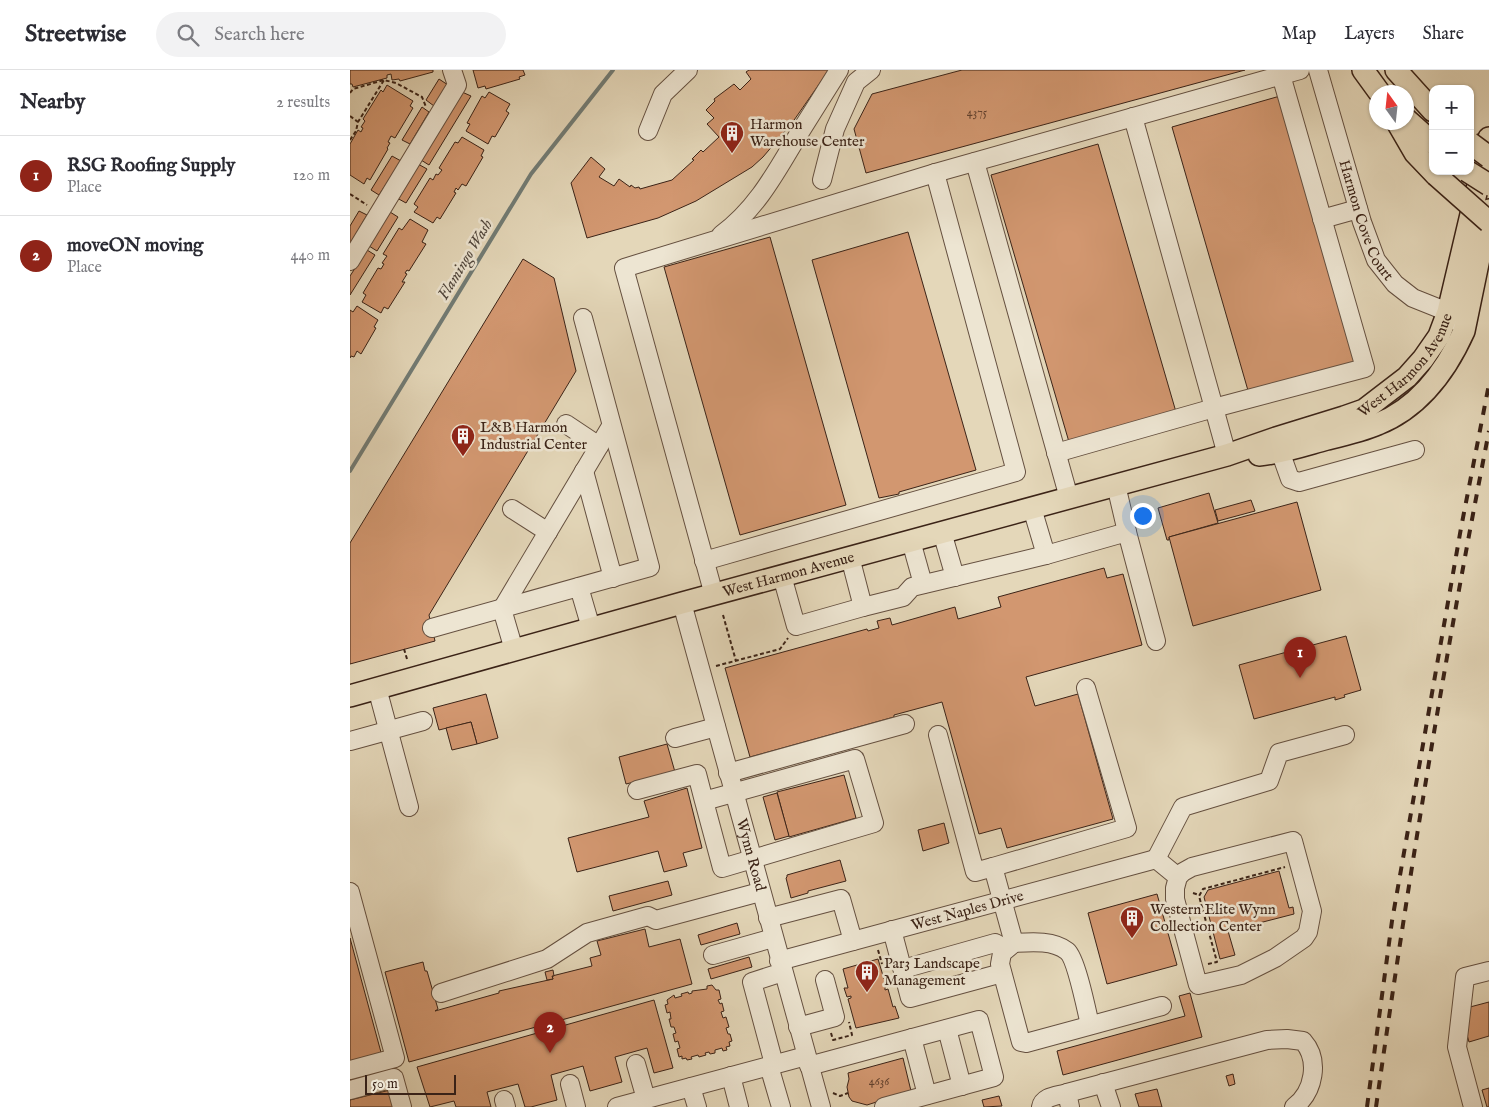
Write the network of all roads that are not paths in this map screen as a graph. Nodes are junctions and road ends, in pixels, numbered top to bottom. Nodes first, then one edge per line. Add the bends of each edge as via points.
1 (452, 70) edge
2 (688, 70) edge
3 (840, 70) edge
4 (871, 70) edge
5 (1300, 70) edge
6 (1318, 70) edge
7 (1363, 70) edge
8 (1396, 70) edge
9 (1281, 75) junction
10 (1374, 85) edge
11 (1429, 107) edge
12 (1133, 116) junction
13 (1414, 126) edge
14 (1402, 130) edge
15 (648, 131) dead end
16 (1489, 138) edge
17 (1429, 140) edge
18 (1474, 146) edge
19 (1489, 157) edge
20 (975, 162) junction
21 (935, 173) junction
22 (1473, 175) edge
23 (822, 180) dead end
24 (1489, 185) edge
25 (1358, 208) junction
26 (1489, 210) edge
27 (1322, 218) junction
28 (1489, 222) edge
29 (712, 241) junction
30 (350, 261) edge
31 (1448, 312) junction
32 (583, 318) dead end
33 (1464, 331) junction
34 (1214, 408) junction
35 (566, 424) dead end
36 (612, 426) junction
37 (1278, 444) junction
38 (599, 446) junction
39 (1415, 450) dead end
40 (1056, 452) junction
41 (1227, 455) junction
42 (584, 471) junction
43 (1116, 485) junction
44 (1069, 498) junction
45 (1032, 508) junction
46 (512, 509) dead end
47 (548, 532) junction
48 (942, 532) junction
49 (1127, 532) junction
50 (911, 541) junction
51 (1046, 555) junction
52 (850, 557) junction
53 (704, 561) junction
54 (782, 576) junction
55 (955, 577) junction
56 (613, 578) junction
57 (923, 584) junction
58 (578, 587) junction
59 (714, 594) junction
60 (682, 603) junction
61 (864, 608) junction
62 (502, 609) junction
63 (432, 628) dead end
64 (591, 628) junction
65 (1156, 640) dead end
66 (514, 650) junction
67 (377, 688) junction
68 (1086, 688) dead end
69 (350, 696) edge
70 (423, 721) dead end
71 (905, 724) dead end
72 (716, 727) junction
73 (388, 731) junction
74 (938, 735) dead end
75 (1345, 735) dead end
76 (675, 738) dead end
77 (350, 741) edge
78 (728, 773) junction
79 (637, 790) dead end
80 (733, 792) junction
81 (704, 801) junction
82 (410, 808) dead end
83 (1156, 859) junction
84 (752, 860) junction
85 (994, 867) junction
86 (1178, 877) junction
87 (350, 892) edge
88 (760, 892) junction
89 (1002, 900) junction
90 (768, 918) junction
91 (892, 930) junction
92 (773, 938) junction
93 (853, 940) junction
94 (1010, 946) junction
95 (713, 955) dead end
96 (781, 967) junction
97 (903, 969) junction
98 (1489, 970) edge
99 (1002, 973) junction
100 (825, 980) dead end
101 (441, 993) dead end
102 (1162, 1006) dead end
103 (1090, 1025) junction
104 (798, 1027) junction
105 (947, 1029) junction
106 (912, 1038) junction
107 (808, 1061) junction
108 (636, 1064) dead end
109 (772, 1065) junction
110 (350, 1070) edge
111 (731, 1076) junction
112 (1311, 1081) junction
113 (1104, 1083) junction
114 (570, 1084) dead end
115 (962, 1086) junction
116 (691, 1087) junction
117 (350, 1090) edge
118 (927, 1095) junction
119 (646, 1099) junction
120 (1068, 1100) edge
121 (402, 1107) edge
122 (576, 1107) edge
123 (616, 1107) edge
124 (697, 1107) edge
125 (739, 1107) edge
126 (781, 1107) edge
127 (821, 1107) edge
128 (884, 1107) edge
129 (1041, 1107) edge
130 (1111, 1107) edge
131 (1294, 1107) edge
132 (1306, 1107) edge
133 (1473, 1107) edge

1 - 30 street via 457,85
2 - 15 street via 663,94
3 - 29 street via 754,205
4 - 23 street via 856,82 835,129
5 - 9 street
6 - 25 street, Harmon Cove Court
7 - 10 main road
8 - 11 main road
9 - 12 street
9 - 27 street
12 - 20 street
12 - 34 street
13 - 17 main road
14 - 28 main road, bridge via 1415,153
16 - 31 main road, West Harmon Avenue
18 - 19 main road, bridge
20 - 21 street
20 - 40 street
21 - 29 street
21 - 53 street via 1016,472
22 - 24 main road, bridge
25 - 27 street
25 - 31 street, Harmon Cove Court via 1376,260 1395,284 1413,298
26 - 33 main road, West Harmon Avenue
27 - 34 street via 1365,368
29 - 53 street via 624,268
31 - 33 street, Harmon Cove Court
31 - 37 main road, West Harmon Avenue via 1439,336 1408,378 1364,410
32 - 36 street
33 - 37 main road, West Harmon Avenue via 1442,372 1400,413 1363,429
34 - 40 street
34 - 41 street
35 - 38 street
36 - 38 street
36 - 56 street via 650,568
37 - 39 street via 1290,479 1299,482
37 - 41 main road, West Harmon Avenue via 1262,454
38 - 42 street
40 - 44 street
41 - 43 main road, West Harmon Avenue
42 - 47 street
42 - 56 street
43 - 44 main road, West Harmon Avenue
43 - 49 street
44 - 45 main road, West Harmon Avenue
45 - 48 main road, West Harmon Avenue
45 - 51 street
46 - 47 street
47 - 62 street
48 - 50 main road, West Harmon Avenue
48 - 55 street
49 - 51 street
49 - 65 street
50 - 52 main road, West Harmon Avenue
50 - 57 street
51 - 55 street
52 - 54 main road, West Harmon Avenue
52 - 61 street
53 - 59 street
54 - 59 main road, West Harmon Avenue
54 - 61 street via 796,626
55 - 57 street
56 - 58 street
57 - 61 street via 912,587 904,597
58 - 62 street
58 - 64 street
59 - 60 main road, West Harmon Avenue
60 - 64 main road, West Harmon Avenue
60 - 72 street, Wynn Road
62 - 63 street
62 - 66 street
64 - 66 main road, West Harmon Avenue
66 - 67 main road, West Harmon Avenue
67 - 69 main road, West Harmon Avenue
67 - 73 street
68 - 85 street via 1126,828
70 - 73 street
71 - 78 street
72 - 76 street
72 - 78 street, Wynn Road
73 - 77 street
73 - 82 street
74 - 85 street via 975,872
75 - 83 street via 1279,753 1269,781 1183,807
78 - 80 street, Wynn Road
79 - 81 street via 696,774
80 - 81 street
80 - 84 street, Wynn Road
80 - 84 street via 855,759 874,823
81 - 84 street via 722,868
83 - 86 street
83 - 89 street, West Naples Drive
84 - 88 street, Wynn Road
85 - 89 street
86 - 86 street via 1192,867 1293,841 1312,911 1308,932 1275,958 1241,974 1198,985 1175,899
87 - 110 street via 395,1058
88 - 90 street, Wynn Road
88 - 101 street via 656,920 648,916 587,934 547,958
89 - 91 street, West Naples Drive
89 - 94 street
90 - 92 street, Wynn Road
90 - 93 street via 841,899
91 - 93 street, West Naples Drive
91 - 97 street
92 - 95 street
92 - 96 street, Wynn Road
93 - 96 street, West Naples Drive
94 - 97 street via 995,943
94 - 99 street via 1002,953
94 - 103 street via 1036,942 1056,945 1068,952 1074,963
96 - 104 street, Wynn Road
96 - 109 street, West Naples Drive via 752,982
97 - 99 street via 910,998
98 - 133 street via 1465,977 1461,1011 1457,1047
99 - 103 street via 1021,1042
100 - 104 street via 835,1017
102 - 103 street
104 - 107 street, Wynn Road
105 - 106 street
105 - 115 street
105 - 115 street via 979,1020 994,1077
106 - 107 street
106 - 118 street
107 - 109 street
107 - 127 street, Wynn Road
108 - 119 street
109 - 111 street
109 - 126 street
111 - 116 street
111 - 125 street
112 - 113 street via 1314,1071 1309,1048 1303,1041 1287,1039 1267,1040
112 - 131 street via 1304,1097
112 - 132 street
113 - 120 street
113 - 130 street
114 - 122 street
115 - 118 street
116 - 119 street
116 - 124 street
117 - 121 street via 394,1078
118 - 128 street
119 - 123 street
120 - 129 street via 1044,1099

